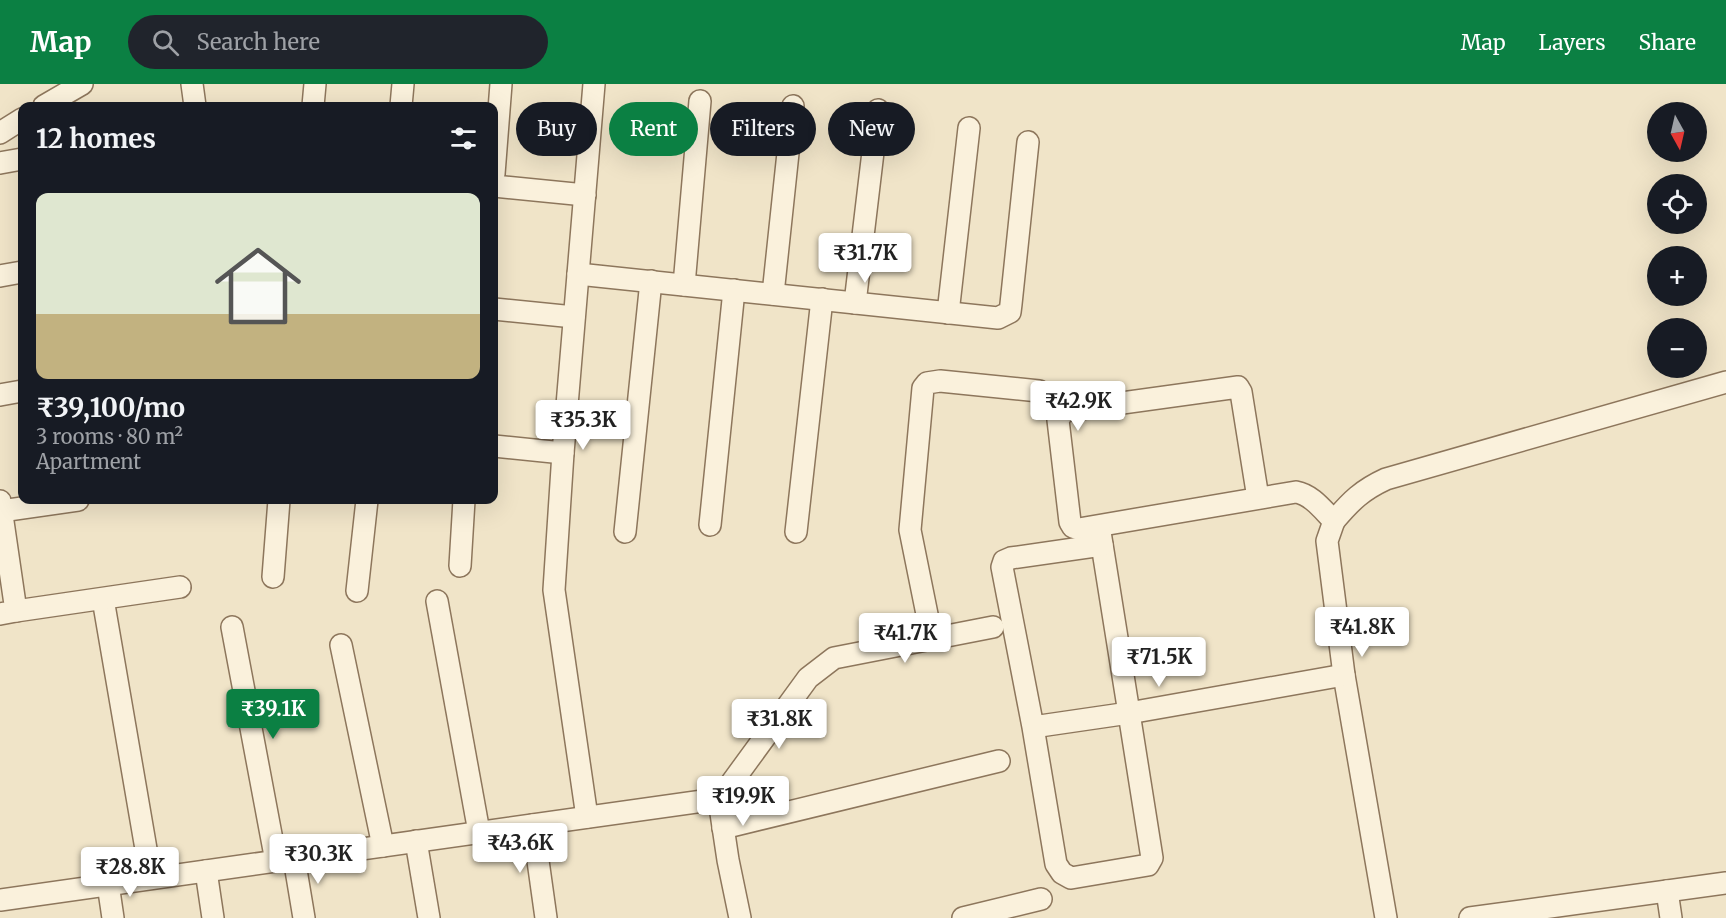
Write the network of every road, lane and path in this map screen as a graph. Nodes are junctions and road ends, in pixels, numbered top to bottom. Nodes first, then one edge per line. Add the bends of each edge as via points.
1 (82, 84) edge
2 (192, 84) edge
3 (315, 84) edge
4 (403, 84) edge
5 (501, 84) edge
6 (594, 84) edge
7 (700, 101) dead end
8 (51, 102) edge
9 (194, 102) edge
10 (313, 102) edge
11 (401, 102) edge
12 (18, 122) edge
13 (498, 123) edge
14 (969, 128) dead end
15 (0, 133) edge
16 (1028, 142) dead end
17 (788, 156) edge
18 (873, 156) edge
19 (18, 160) edge
20 (0, 162) edge
21 (498, 186) edge
22 (585, 195) junction
23 (18, 274) edge
24 (578, 274) junction
25 (0, 276) edge
26 (651, 281) junction
27 (684, 285) junction
28 (734, 290) junction
29 (773, 294) junction
30 (822, 299) junction
31 (855, 303) junction
32 (498, 309) edge
33 (948, 313) junction
34 (574, 317) junction
35 (1726, 382) edge
36 (1039, 391) dead end
37 (18, 392) edge
38 (0, 395) edge
39 (498, 446) edge
40 (563, 453) junction
41 (1258, 498) junction
42 (27, 504) edge
43 (279, 504) edge
44 (367, 504) edge
45 (464, 504) edge
46 (1, 506) edge
47 (1334, 521) junction
48 (710, 525) dead end
49 (625, 532) dead end
50 (796, 532) dead end
51 (1100, 535) junction
52 (460, 566) dead end
53 (273, 577) dead end
54 (180, 587) dead end
55 (357, 591) dead end
56 (104, 599) junction
57 (437, 601) dead end
58 (8, 613) edge
59 (232, 627) dead end
60 (993, 627) dead end
61 (932, 639) junction
62 (341, 645) dead end
63 (1344, 675) junction
64 (1129, 713) junction
65 (1033, 727) junction
66 (999, 761) dead end
67 (703, 801) dead end
68 (587, 817) junction
69 (533, 825) junction
70 (723, 828) junction
71 (479, 832) junction
72 (416, 841) junction
73 (383, 846) junction
74 (285, 860) junction
75 (206, 871) junction
76 (151, 878) junction
77 (1726, 883) edge
78 (108, 884) junction
79 (1667, 891) junction
80 (1041, 899) dead end
81 (0, 900) edge
82 (1552, 913) edge
83 (114, 918) edge
84 (213, 918) edge
85 (304, 918) edge
86 (429, 918) edge
87 (546, 918) edge
88 (740, 918) edge
89 (963, 918) edge
90 (1386, 918) edge
91 (1470, 918) edge
92 (1671, 918) edge

1 - 8 street
2 - 9 street
3 - 10 street
4 - 11 street
5 - 13 street
6 - 22 street
7 - 27 street
12 - 15 street
14 - 33 street
16 - 33 street via 1010,312 998,318
17 - 29 street
18 - 31 street
19 - 20 street
21 - 22 street
22 - 24 street
23 - 25 street
24 - 26 street
24 - 34 street
26 - 27 street
26 - 49 street
27 - 28 street
28 - 29 street
28 - 48 street
29 - 30 street
30 - 31 street
30 - 50 street
31 - 33 street
32 - 34 street
34 - 40 street
35 - 47 street via 1386,479 1352,499
36 - 61 street via 940,381 923,388 910,530
37 - 38 street
39 - 40 street
40 - 68 street via 555,590
41 - 47 street via 1304,494
41 - 51 street
41 - 51 street via 1238,387 1064,411 1058,427 1070,522
42 - 46 street
43 - 53 street
44 - 55 street
45 - 52 street
46 - 58 street
47 - 63 street via 1328,541
51 - 64 street
51 - 65 street via 1004,561 1002,567
54 - 56 street
56 - 58 street
56 - 76 street
57 - 71 street
59 - 74 street
60 - 61 street
61 - 70 street via 834,658 808,678 719,800
62 - 73 street
63 - 64 street
63 - 90 street
64 - 65 street
64 - 65 street via 1152,858 1148,865 1138,868 1071,878 1056,864
66 - 70 street
67 - 68 street
68 - 69 street
69 - 71 street
69 - 87 street
70 - 88 street
71 - 72 street
72 - 73 street
72 - 86 street
73 - 74 street
74 - 75 street
74 - 85 street
75 - 76 street
75 - 84 street
76 - 78 street
77 - 79 street
78 - 81 street
78 - 83 street
79 - 82 street
79 - 92 street
80 - 89 street
82 - 91 street

